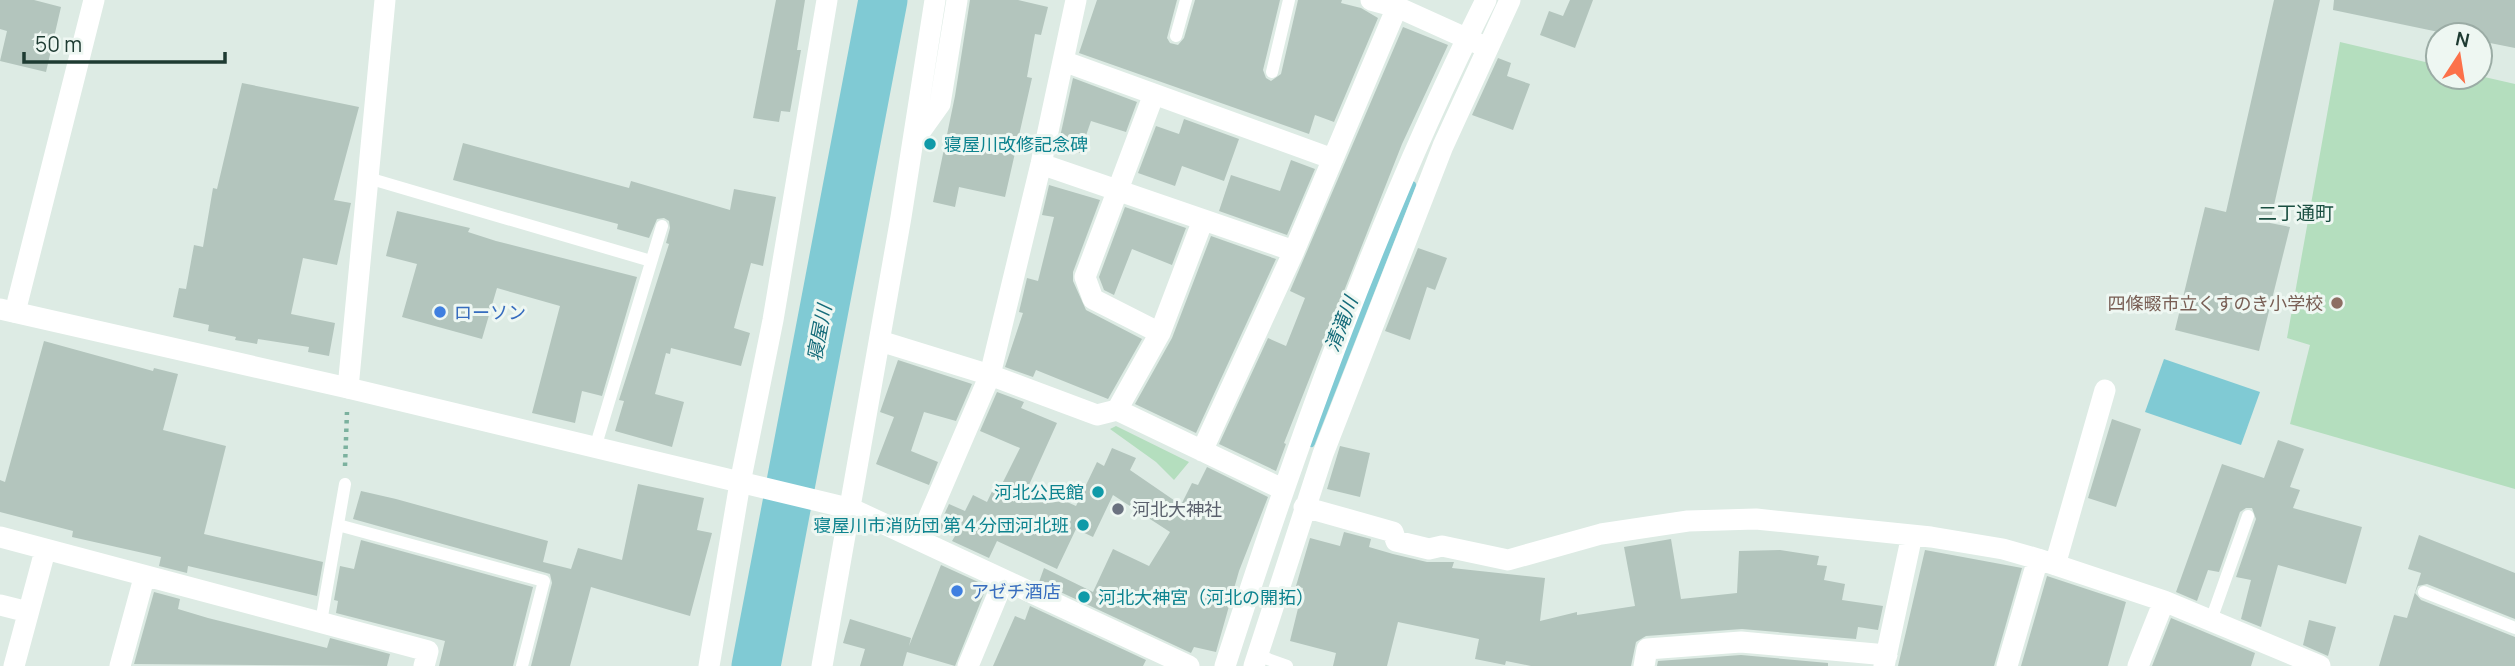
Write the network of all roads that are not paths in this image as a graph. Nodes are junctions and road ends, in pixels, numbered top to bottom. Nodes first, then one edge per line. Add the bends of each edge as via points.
1 (94, 0) edge
2 (384, 0) edge
3 (827, 0) edge
4 (935, 0) edge
5 (957, 0) edge
6 (1076, 0) edge
7 (1186, 0) edge
8 (1289, 0) edge
9 (1371, 0) edge
10 (1486, 0) edge
11 (1510, 0) edge
12 (1397, 7) junction
13 (1176, 36) dead end
14 (1466, 38) junction
15 (1489, 48) junction
16 (1063, 61) junction
17 (1272, 72) dead end
18 (1154, 94) junction
19 (913, 143) junction
20 (1333, 159) junction
21 (1041, 164) junction
22 (368, 178) junction
23 (1117, 190) junction
24 (1203, 219) junction
25 (662, 226) dead end
26 (1294, 251) junction
27 (651, 261) junction
28 (7, 310) edge
29 (1160, 333) junction
30 (880, 341) junction
31 (990, 375) junction
32 (348, 388) junction
33 (2105, 390) dead end
34 (1117, 410) junction
35 (594, 448) junction
36 (1202, 451) junction
37 (345, 484) road end
38 (746, 484) junction
39 (1282, 489) junction
40 (845, 507) junction
41 (1304, 507) junction
42 (2248, 516) dead end
43 (338, 525) junction
44 (1912, 535) junction
45 (0, 537) edge
46 (919, 540) junction
47 (45, 551) junction
48 (2047, 562) junction
49 (144, 578) junction
50 (1003, 582) junction
51 (2424, 592) dead end
52 (2164, 601) junction
53 (0, 605) edge
54 (28, 612) junction
55 (2211, 620) junction
56 (321, 622) junction
57 (2515, 628) edge
58 (1256, 661) edge
59 (1886, 661) edge
60 (14, 666) edge
61 (120, 666) edge
62 (424, 666) edge
63 (522, 666) edge
64 (709, 666) edge
65 (822, 666) edge
66 (968, 666) edge
67 (1189, 666) edge
68 (1226, 666) edge
69 (1287, 666) edge
70 (1644, 666) edge
71 (2007, 666) edge
72 (2138, 666) edge
73 (2320, 666) edge

1 - 28 street
2 - 22 street
3 - 38 street
4 - 19 street
5 - 19 street via 940,104
6 - 16 street
7 - 13 lane
8 - 17 lane
9 - 12 street
10 - 14 street
11 - 15 street
12 - 14 street
12 - 20 street
14 - 15 street
14 - 39 street via 1394,200
15 - 41 street via 1443,146
16 - 18 street
16 - 21 street
18 - 20 street
18 - 23 street
19 - 30 street
20 - 26 street
21 - 23 street
21 - 31 street
22 - 27 lane
22 - 32 street
23 - 24 street
23 - 29 street via 1085,277 1093,299
24 - 26 street
24 - 29 street
25 - 27 lane
26 - 36 street
27 - 35 lane
28 - 32 street
29 - 34 street
30 - 31 street
30 - 40 street
31 - 34 street via 1097,415
31 - 46 street
32 - 35 street
33 - 48 street
34 - 36 street
35 - 38 street
36 - 39 street
37 - 43 lane
38 - 40 street
38 - 64 street
39 - 68 street
40 - 46 street
40 - 65 street
41 - 44 street via 1393,532 1396,541 1508,560 1601,534 1688,521 1756,519
41 - 58 street
42 - 55 lane
43 - 56 lane
43 - 63 lane via 544,581
44 - 48 street via 2003,549
44 - 59 street
45 - 47 street
46 - 50 street
47 - 49 street
47 - 54 street
48 - 52 street
48 - 71 street
49 - 56 street
49 - 61 street
50 - 66 street
50 - 67 street
51 - 57 lane
52 - 55 street
52 - 72 street
53 - 54 street
54 - 60 street
55 - 73 street
56 - 62 street via 428,651
58 - 69 lane
59 - 70 street via 1741,642 1647,649

